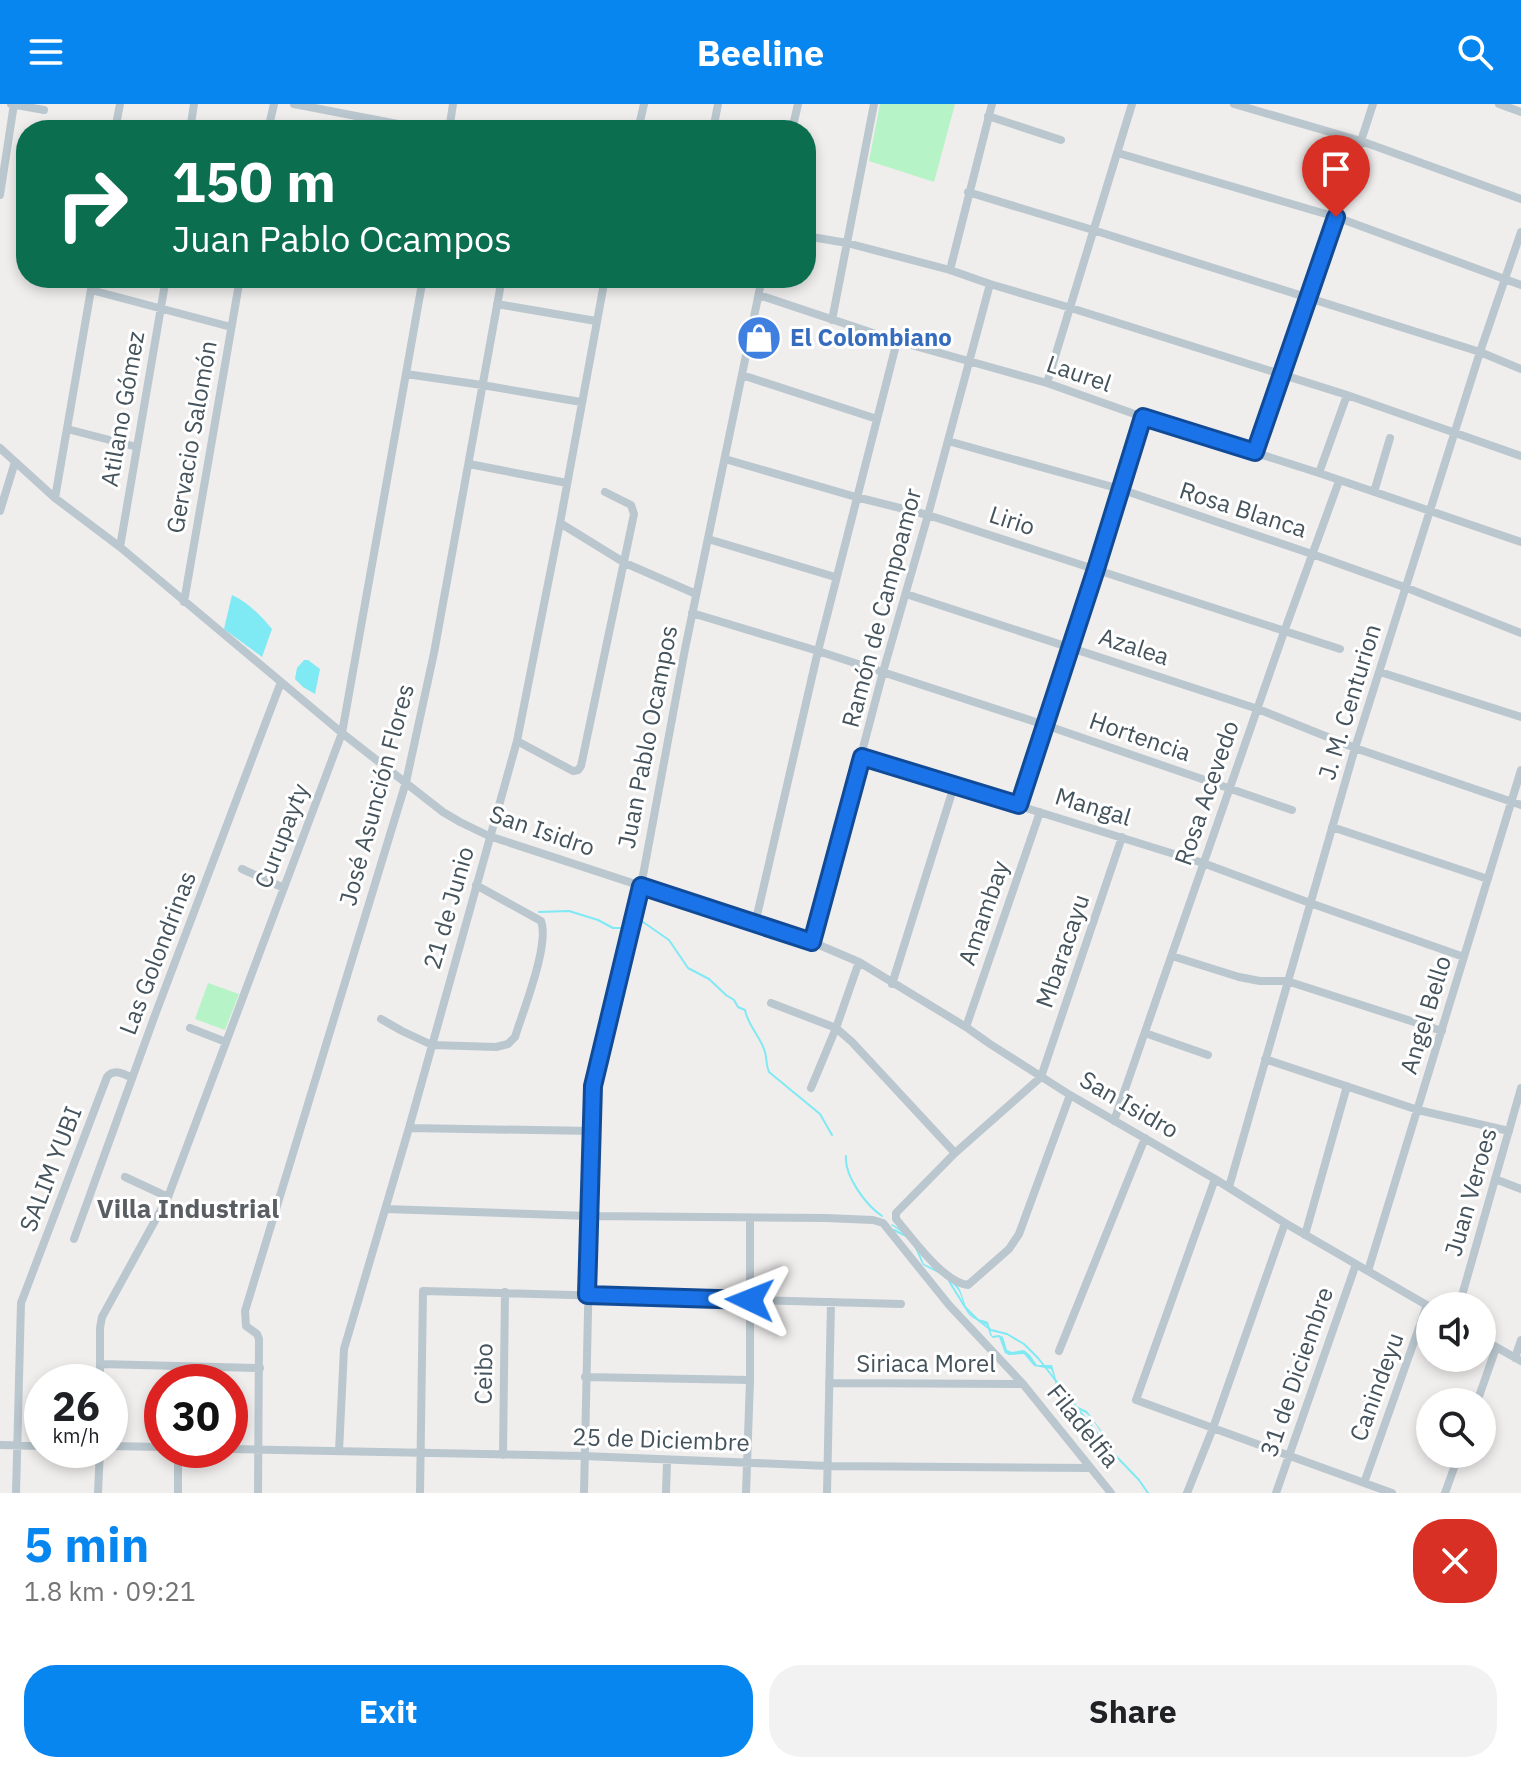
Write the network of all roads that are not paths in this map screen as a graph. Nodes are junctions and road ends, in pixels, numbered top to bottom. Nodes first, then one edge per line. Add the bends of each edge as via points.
1 (13, 104) edge
2 (294, 104) edge
3 (874, 104) edge
4 (992, 104) edge
5 (1132, 104) edge
6 (1234, 104) edge
7 (1373, 104) edge
8 (1499, 104) edge
9 (44, 110) dead end
10 (1521, 112) edge
11 (988, 116) junction
12 (377, 120) edge
13 (1061, 140) dead end
14 (1361, 141) junction
15 (1118, 153) junction
16 (968, 192) junction
17 (0, 195) edge
18 (1521, 199) edge
19 (1336, 217) junction
20 (1093, 230) junction
21 (1521, 232) edge
22 (816, 238) edge
23 (847, 243) junction
24 (950, 270) junction
25 (1506, 278) junction
26 (990, 284) junction
27 (1521, 285) edge
28 (164, 288) edge
29 (238, 288) edge
30 (421, 288) edge
31 (500, 288) edge
32 (603, 288) edge
33 (759, 288) edge
34 (91, 290) joint
35 (759, 295) junction
36 (1309, 299) junction
37 (497, 304) junction
38 (1071, 308) junction
39 (161, 309) junction
40 (832, 320) junction
41 (596, 321) junction
42 (231, 327) junction
43 (897, 341) junction
44 (1480, 352) junction
45 (968, 360) junction
46 (1521, 369) edge
47 (406, 374) junction
48 (742, 375) junction
49 (1282, 376) junction
50 (1047, 383) junction
51 (482, 385) junction
52 (1347, 395) junction
53 (581, 402) junction
54 (1143, 417) junction
55 (877, 419) junction
56 (67, 429) junction
57 (1455, 432) junction
58 (1390, 438) dead end
59 (948, 441) junction
60 (137, 447) junction
61 (0, 448) edge
62 (1255, 452) junction
63 (1521, 456) edge
64 (725, 459) junction
65 (15, 462) junction
66 (469, 464) junction
67 (1319, 473) junction
68 (1339, 481) junction
69 (567, 483) junction
70 (1120, 489) junction
71 (605, 492) dead end
72 (1374, 492) junction
73 (856, 497) junction
74 (55, 498) junction
75 (0, 511) edge
76 (1430, 511) junction
77 (928, 515) junction
78 (560, 523) junction
79 (708, 539) junction
80 (1521, 542) edge
81 (120, 547) junction
82 (1312, 554) junction
83 (625, 563) junction
84 (1096, 569) junction
85 (835, 577) junction
86 (1407, 588) junction
87 (696, 594) junction
88 (906, 594) junction
89 (184, 602) junction
90 (692, 613) junction
91 (1284, 632) junction
92 (1521, 633) edge
93 (1071, 648) junction
94 (1340, 649) dead end
95 (818, 651) junction
96 (883, 672) junction
97 (1380, 672) junction
98 (281, 682) junction
99 (1258, 709) junction
100 (1521, 717) edge
101 (1045, 725) junction
102 (342, 733) junction
103 (517, 741) junction
104 (1355, 748) junction
105 (862, 757) junction
106 (1521, 770) edge
107 (406, 782) junction
108 (954, 786) junction
109 (1230, 789) junction
110 (1516, 803) edge
111 (1019, 805) junction
112 (1292, 810) dead end
113 (1040, 812) junction
114 (1332, 827) junction
115 (489, 836) junction
116 (1122, 837) junction
117 (1203, 863) junction
118 (242, 869) dead end
119 (1488, 879) junction
120 (476, 885) junction
121 (641, 886) junction
122 (284, 888) junction
123 (1310, 903) junction
124 (755, 924) junction
125 (812, 942) junction
126 (1172, 956) junction
127 (1464, 957) junction
128 (859, 962) junction
129 (1287, 981) junction
130 (892, 984) junction
131 (771, 1003) dead end
132 (381, 1019) dead end
133 (966, 1027) junction
134 (190, 1028) dead end
135 (836, 1028) junction
136 (1442, 1031) junction
137 (1145, 1033) junction
138 (226, 1042) junction
139 (432, 1045) junction
140 (1208, 1055) dead end
141 (1265, 1059) junction
142 (1041, 1077) junction
143 (132, 1078) junction
144 (1347, 1086) junction
145 (811, 1088) dead end
146 (1521, 1088) edge
147 (1070, 1095) junction
148 (1418, 1110) junction
149 (1114, 1121) junction
150 (409, 1128) junction
151 (592, 1131) junction
152 (1509, 1131) junction
153 (1145, 1138) junction
154 (955, 1153) junction
155 (125, 1177) dead end
156 (1215, 1179) junction
157 (1495, 1179) junction
158 (1229, 1187) junction
159 (1521, 1189) edge
160 (168, 1197) junction
161 (386, 1209) junction
162 (589, 1216) junction
163 (750, 1218) junction
164 (1285, 1223) junction
165 (1305, 1235) junction
166 (74, 1239) dead end
167 (1356, 1264) junction
168 (1368, 1271) junction
169 (505, 1292) junction
170 (1463, 1292) edge
171 (587, 1295) junction
172 (1416, 1299) edge
173 (750, 1300) junction
174 (831, 1302) junction
175 (901, 1304) dead end
176 (1521, 1340) edge
177 (1416, 1341) edge
178 (1496, 1348) edge
179 (1059, 1351) dead end
180 (1518, 1360) edge
181 (100, 1364) edge
182 (128, 1365) edge
183 (260, 1368) junction
184 (585, 1377) junction
185 (750, 1380) junction
186 (829, 1383) junction
187 (1023, 1384) junction
188 (1213, 1428) junction
189 (0, 1445) edge
190 (17, 1446) junction
191 (24, 1446) edge
192 (248, 1450) edge
193 (258, 1450) junction
194 (339, 1451) junction
195 (420, 1453) junction
196 (503, 1455) junction
197 (584, 1456) junction
198 (1289, 1457) junction
199 (667, 1461) junction
200 (747, 1463) junction
201 (828, 1466) junction
202 (99, 1468) edge
203 (178, 1468) edge
204 (1090, 1468) junction
205 (1454, 1468) edge
206 (1364, 1483) junction
207 (16, 1493) edge
208 (98, 1493) edge
209 (178, 1493) edge
210 (258, 1493) edge
211 (420, 1493) edge
212 (584, 1493) edge
213 (666, 1493) edge
214 (746, 1493) edge
215 (827, 1493) edge
216 (1111, 1493) edge
217 (1187, 1493) edge
218 (1276, 1493) edge
219 (1392, 1493) edge
220 (1445, 1493) edge

1 - 9 street
1 - 17 street
2 - 12 street
3 - 23 street
4 - 11 street
5 - 15 street
6 - 14 street
7 - 14 street
8 - 10 street
11 - 13 street
11 - 16 street
14 - 18 street
14 - 19 street
15 - 19 street
15 - 20 street
16 - 20 street
16 - 24 street
19 - 25 street
19 - 36 street
20 - 36 street
20 - 38 street
21 - 25 street, J. M. Centurion
22 - 23 street
23 - 24 street
23 - 40 street
24 - 26 street
25 - 27 street
25 - 44 street, J. M. Centurion
26 - 38 street
26 - 45 street, Ramón de Campoamor
28 - 39 street, Atilano Gómez
29 - 42 street, Gervacio Salomón
30 - 47 street, Curupayty
31 - 37 street, José Asunción Flores
32 - 41 street, 21 de Junio
33 - 35 street, Juan Pablo Ocampos
34 - 39 street
34 - 56 street
35 - 40 street, Laurel
35 - 48 street, Juan Pablo Ocampos
36 - 44 street
36 - 49 street
37 - 41 street
37 - 51 street, José Asunción Flores
38 - 49 street
38 - 50 street
39 - 42 street
39 - 60 street, Atilano Gómez
40 - 43 street, Laurel
41 - 53 street, 21 de Junio
42 - 89 street, Gervacio Salomón
43 - 45 street, Laurel
43 - 55 street
44 - 46 street
44 - 57 street, J. M. Centurion
45 - 50 street, Laurel
45 - 59 street, Ramón de Campoamor
47 - 51 street
47 - 102 street, Curupayty
48 - 55 street
48 - 64 street, Juan Pablo Ocampos
49 - 52 street
49 - 62 street
50 - 54 street, Laurel
51 - 53 street
51 - 66 street, José Asunción Flores
52 - 57 street
52 - 67 street
53 - 69 street, 21 de Junio
54 - 62 street, Laurel
54 - 70 street
55 - 73 street
56 - 60 street
56 - 74 street
57 - 63 street
57 - 76 street, J. M. Centurion
58 - 72 street
59 - 70 street, Rosa Blanca
59 - 77 street, Ramón de Campoamor
60 - 81 street, Atilano Gómez
61 - 65 street, San Isidro
62 - 67 street, Laurel
64 - 73 street, Lirio
64 - 79 street, Juan Pablo Ocampos
65 - 74 street, San Isidro
65 - 75 street
66 - 69 street
66 - 107 street, José Asunción Flores
67 - 68 street, Laurel
68 - 72 street, Laurel
68 - 82 street, Rosa Acevedo
69 - 78 street, 21 de Junio
70 - 82 street, Rosa Blanca
70 - 84 street
71 - 83 street via 633,508
72 - 76 street, Laurel
73 - 77 street, Lirio
73 - 85 street
74 - 81 street, San Isidro
76 - 80 street, Laurel
76 - 86 street, J. M. Centurion
77 - 84 street, Lirio
77 - 88 street, Ramón de Campoamor
78 - 83 street
78 - 103 street, 21 de Junio
79 - 85 street
79 - 87 street, Juan Pablo Ocampos
81 - 89 street, San Isidro
82 - 86 street, Rosa Blanca
82 - 91 street, Rosa Acevedo
83 - 87 street
83 - 103 street via 581,766 573,771
84 - 91 street, Lirio
84 - 93 street
85 - 95 street
86 - 92 street, Rosa Blanca
86 - 97 street, J. M. Centurion
87 - 90 street, Juan Pablo Ocampos
88 - 93 street, Azalea
88 - 96 street, Ramón de Campoamor
89 - 98 street, San Isidro
90 - 95 street, Hortencia
90 - 121 street, Juan Pablo Ocampos
91 - 94 street, Lirio
91 - 99 street, Rosa Acevedo
93 - 99 street, Azalea
93 - 101 street
95 - 96 street, Hortencia
95 - 124 street
96 - 101 street, Hortencia
96 - 105 street, Ramón de Campoamor
97 - 100 street
97 - 104 street, J. M. Centurion
98 - 102 street, San Isidro
98 - 143 street, Las Golondrinas
99 - 104 street, Azalea
99 - 109 street, Rosa Acevedo
101 - 109 street, Hortencia
101 - 111 street
102 - 107 street, San Isidro
102 - 122 street, Curupayty
103 - 115 street, 21 de Junio
104 - 110 street, Azalea
104 - 114 street, J. M. Centurion
105 - 108 street, Mangal
105 - 125 street, Ramón de Campoamor
106 - 110 street, Angel Bello
107 - 115 street, San Isidro via 451,817
107 - 183 street, José Asunción Flores via 245,1311 247,1327 259,1339
108 - 111 street, Mangal
108 - 130 street
109 - 112 street, Hortencia
109 - 117 street, Rosa Acevedo
110 - 119 street, Angel Bello
111 - 113 street, Mangal
113 - 116 street, Mangal
113 - 133 street, Amambay
114 - 119 street
114 - 123 street, J. M. Centurion
115 - 120 street, 21 de Junio
115 - 121 street, San Isidro
116 - 117 street, Mangal
116 - 142 street, Mbaracayu
117 - 123 street, Mangal
117 - 126 street, Rosa Acevedo
118 - 122 street
119 - 127 street, Angel Bello
120 - 139 street, 21 de Junio
120 - 139 street via 541,921 543,944 515,1037 508,1044
121 - 124 street, San Isidro
121 - 151 street, Juan Pablo Ocampos via 593,1086
122 - 138 street, Curupayty
123 - 127 street, Mangal
123 - 129 street, J. M. Centurion
124 - 125 street, San Isidro
125 - 128 street, San Isidro
126 - 129 street via 1239,977
126 - 137 street, Rosa Acevedo
127 - 136 street, Angel Bello
128 - 130 street, San Isidro
128 - 135 street
129 - 136 street
129 - 141 street, J. M. Centurion
130 - 133 street, San Isidro
131 - 135 street
132 - 139 street
133 - 142 street, San Isidro
134 - 138 street
135 - 145 street
135 - 154 street
136 - 148 street, Angel Bello
137 - 140 street
137 - 149 street, Rosa Acevedo
138 - 160 street, Curupayty
139 - 150 street, 21 de Junio
141 - 144 street
141 - 158 street, J. M. Centurion
142 - 147 street, San Isidro
142 - 154 street
143 - 166 street, Las Golondrinas
143 - 190 street, SALIM YUBI via 115,1072 107,1077 21,1303
144 - 148 street
144 - 165 street
146 - 152 street, Juan Veroes
147 - 149 street, San Isidro
147 - 154 street via 1019,1234 968,1285 934,1264 895,1216
148 - 152 street
148 - 168 street, Angel Bello
149 - 153 street, San Isidro
150 - 151 street
150 - 161 street, 21 de Junio
151 - 162 street, Juan Pablo Ocampos
152 - 157 street, Juan Veroes
153 - 156 street, San Isidro
153 - 179 street
155 - 160 street
156 - 158 street, San Isidro
156 - 188 street via 1136,1400
157 - 159 street
157 - 170 street, Juan Veroes
158 - 164 street, San Isidro
160 - 181 street, Curupayty via 102,1317
161 - 162 street, Filadelfia
161 - 194 street, 21 de Junio via 344,1349
162 - 163 street, Filadelfia
162 - 171 street, Juan Pablo Ocampos
163 - 173 street
163 - 187 street, Filadelfia via 873,1220 886,1225 949,1305
164 - 165 street, San Isidro
164 - 188 street
165 - 167 street, San Isidro
167 - 168 street, San Isidro
167 - 198 street, 31 de Diciembre
168 - 172 street, San Isidro
169 - 171 street
169 - 195 street via 423,1291
169 - 196 street, Ceibo
171 - 173 street
171 - 184 street, Juan Pablo Ocampos
173 - 174 street
173 - 185 street
174 - 175 street
174 - 186 street
176 - 180 street
177 - 206 street, Canindeyu
178 - 180 street
182 - 183 street
183 - 193 street
184 - 185 street
184 - 197 street, Juan Pablo Ocampos
185 - 200 street
186 - 187 street, Siriaca Morel
186 - 201 street
187 - 204 street, Filadelfia
188 - 198 street
188 - 217 street
189 - 190 street
190 - 191 street
190 - 207 street, SALIM YUBI
192 - 193 street, 25 de Diciembre
193 - 194 street, 25 de Diciembre
193 - 210 street
194 - 195 street, 25 de Diciembre
195 - 196 street, 25 de Diciembre
195 - 211 street
196 - 197 street, 25 de Diciembre
197 - 199 street, 25 de Diciembre
197 - 212 street, Juan Pablo Ocampos
198 - 206 street
198 - 218 street, 31 de Diciembre
199 - 200 street, 25 de Diciembre
199 - 213 street
200 - 201 street, 25 de Diciembre
200 - 214 street
201 - 204 street, 25 de Diciembre
201 - 215 street
202 - 208 street
203 - 209 street
204 - 216 street, Filadelfia
205 - 220 street
206 - 219 street

